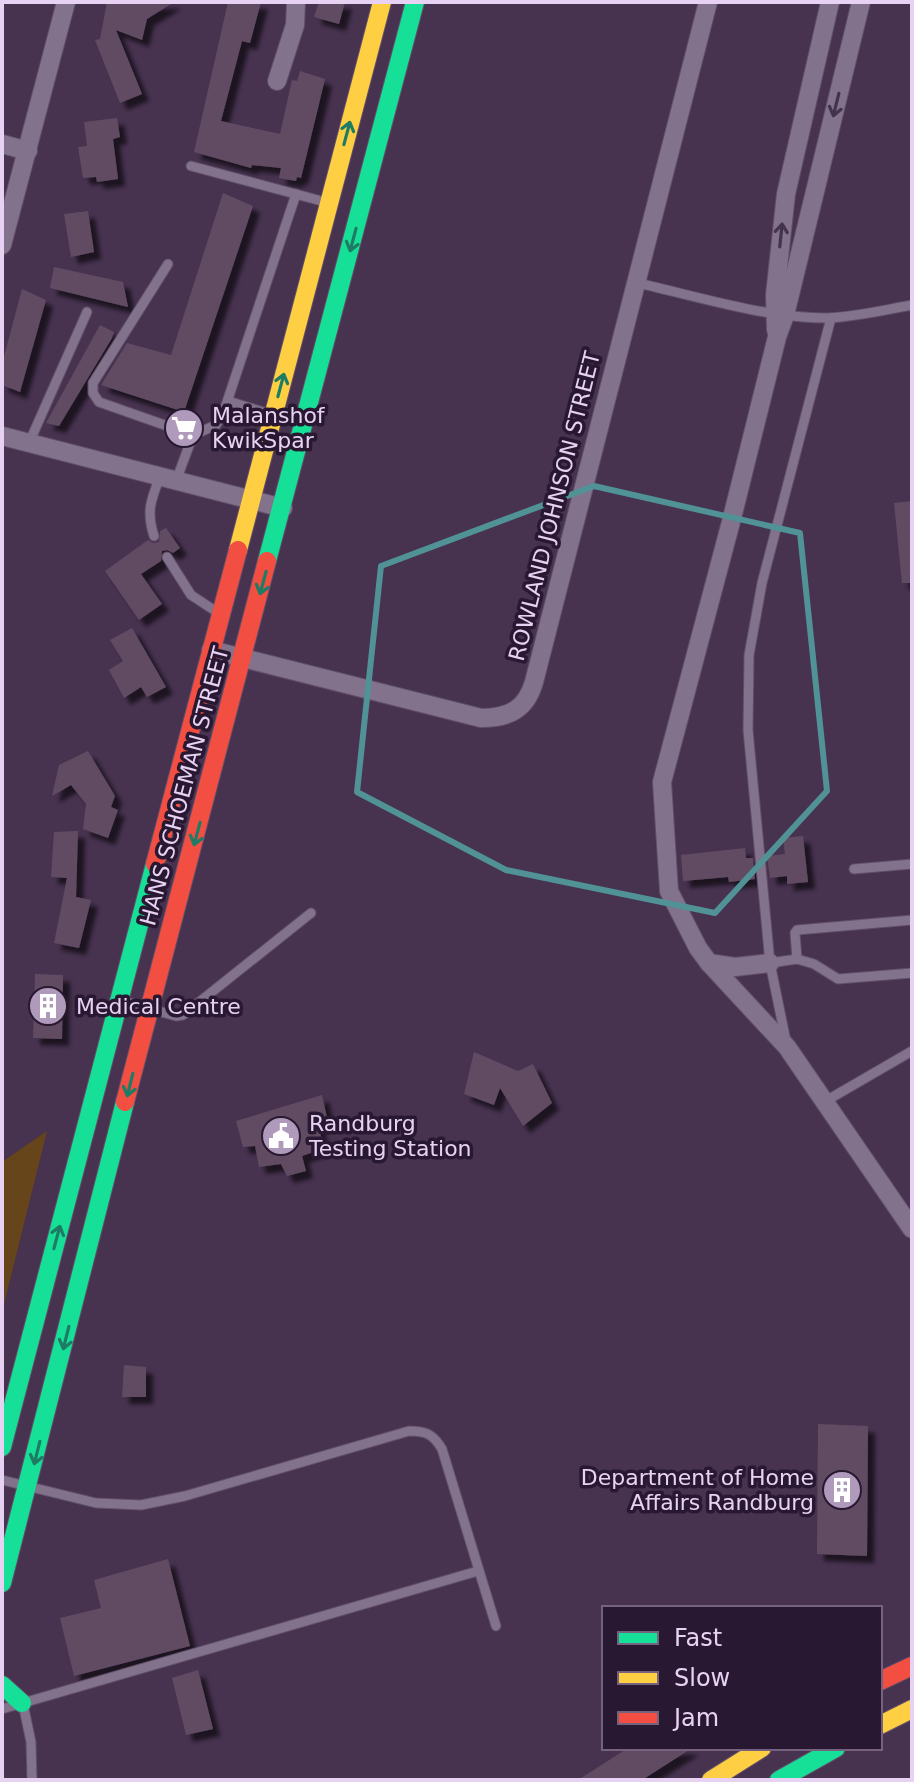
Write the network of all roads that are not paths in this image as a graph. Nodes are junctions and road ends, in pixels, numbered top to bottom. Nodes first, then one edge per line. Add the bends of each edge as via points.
1 (66, 2) edge
2 (296, 2) edge
3 (382, 2) edge
4 (415, 2) edge
5 (708, 2) edge
6 (830, 2) edge
7 (861, 2) edge
8 (820, 46) junction
9 (848, 53) junction
10 (277, 81) dead end
11 (2, 144) edge
12 (28, 151) junction
13 (794, 160) junction
14 (191, 166) dead end
15 (821, 166) junction
16 (296, 194) junction
17 (329, 203) junction
18 (2, 245) edge
19 (168, 264) dead end
20 (634, 282) junction
21 (912, 305) edge
22 (87, 312) dead end
23 (780, 314) junction
24 (831, 318) junction
25 (228, 401) junction
26 (273, 415) junction
27 (193, 435) junction
28 (2, 436) edge
29 (29, 443) junction
30 (168, 479) junction
31 (251, 500) junction
32 (283, 508) junction
33 (154, 536) dead end
34 (167, 557) dead end
35 (220, 614) junction
36 (211, 650) junction
37 (242, 659) junction
38 (912, 864) edge
39 (854, 869) dead end
40 (311, 913) dead end
41 (912, 920) edge
42 (797, 959) junction
43 (709, 963) junction
44 (770, 963) junction
45 (912, 973) edge
46 (119, 1000) junction
47 (149, 1009) junction
48 (787, 1047) junction
49 (912, 1051) edge
50 (824, 1102) junction
51 (912, 1229) edge
52 (2, 1447) edge
53 (2, 1480) edge
54 (28, 1487) junction
55 (478, 1571) junction
56 (2, 1583) edge
57 (496, 1626) dead end
58 (912, 1666) edge
59 (882, 1680) edge
60 (2, 1685) edge
61 (22, 1703) junction
62 (2, 1709) edge
63 (912, 1709) edge
64 (912, 1721) edge
65 (882, 1724) edge
66 (882, 1736) edge
67 (759, 1750) edge
68 (832, 1750) edge
69 (32, 1780) edge
70 (711, 1780) edge
71 (779, 1780) edge

1 - 12 street
2 - 10 street via 295,25
17 -> 3 main road, HANS SCHOEMAN STREET
4 -> 32 main road, HANS SCHOEMAN STREET
5 - 20 street, ROWLAND JOHNSON STREET
6 - 8 street
7 - 9 street
8 - 9 street
8 - 13 street
9 -> 15 street
11 - 12 street
12 - 18 street
13 - 15 street
23 -> 13 street via 785,202
14 - 16 lane
15 - 23 street
16 - 17 lane
16 - 25 lane
26 -> 17 main road, HANS SCHOEMAN STREET
19 - 27 lane via 97,373 93,393 99,402
20 - 23 lane
20 - 37 street, ROWLAND JOHNSON STREET via 531,693 515,712 481,718
21 - 24 lane
22 - 29 lane
23 - 24 lane
23 - 43 street via 662,782 669,891
24 - 44 lane via 762,583 749,655 748,730
25 - 26 lane
25 - 27 lane via 216,425
26 - 31 main road, HANS SCHOEMAN STREET
27 - 30 lane
28 - 29 street
29 - 30 street
30 - 31 street
30 - 33 lane via 150,503
31 - 32 street
31 - 35 main road, HANS SCHOEMAN STREET
32 -> 37 main road, HANS SCHOEMAN STREET
34 - 35 lane via 186,590
35 - 36 main road, HANS SCHOEMAN STREET
36 - 37 street, ROWLAND JOHNSON STREET
36 - 46 main road, HANS SCHOEMAN STREET
37 -> 47 main road, HANS SCHOEMAN STREET
38 - 39 lane
40 - 47 lane via 189,1011 176,1016
41 - 42 lane via 797,930
42 - 44 lane
42 - 45 lane via 838,979
43 - 44 street
43 - 48 street
44 - 48 lane
46 - 47 lane
52 -> 46 main road, HANS SCHOEMAN STREET
47 -> 54 main road, HANS SCHOEMAN STREET
48 - 50 street
49 - 50 lane
50 - 51 street
53 - 54 lane
54 - 55 lane via 96,1503 141,1505 424,1431 435,1436 442,1449
54 - 56 main road, HANS SCHOEMAN STREET
55 - 57 lane
55 - 61 lane
58 - 59 main road
60 - 61 main road
61 - 62 lane
61 - 69 lane
63 - 65 main road
64 - 66 lane
67 - 70 main road
68 - 71 main road

